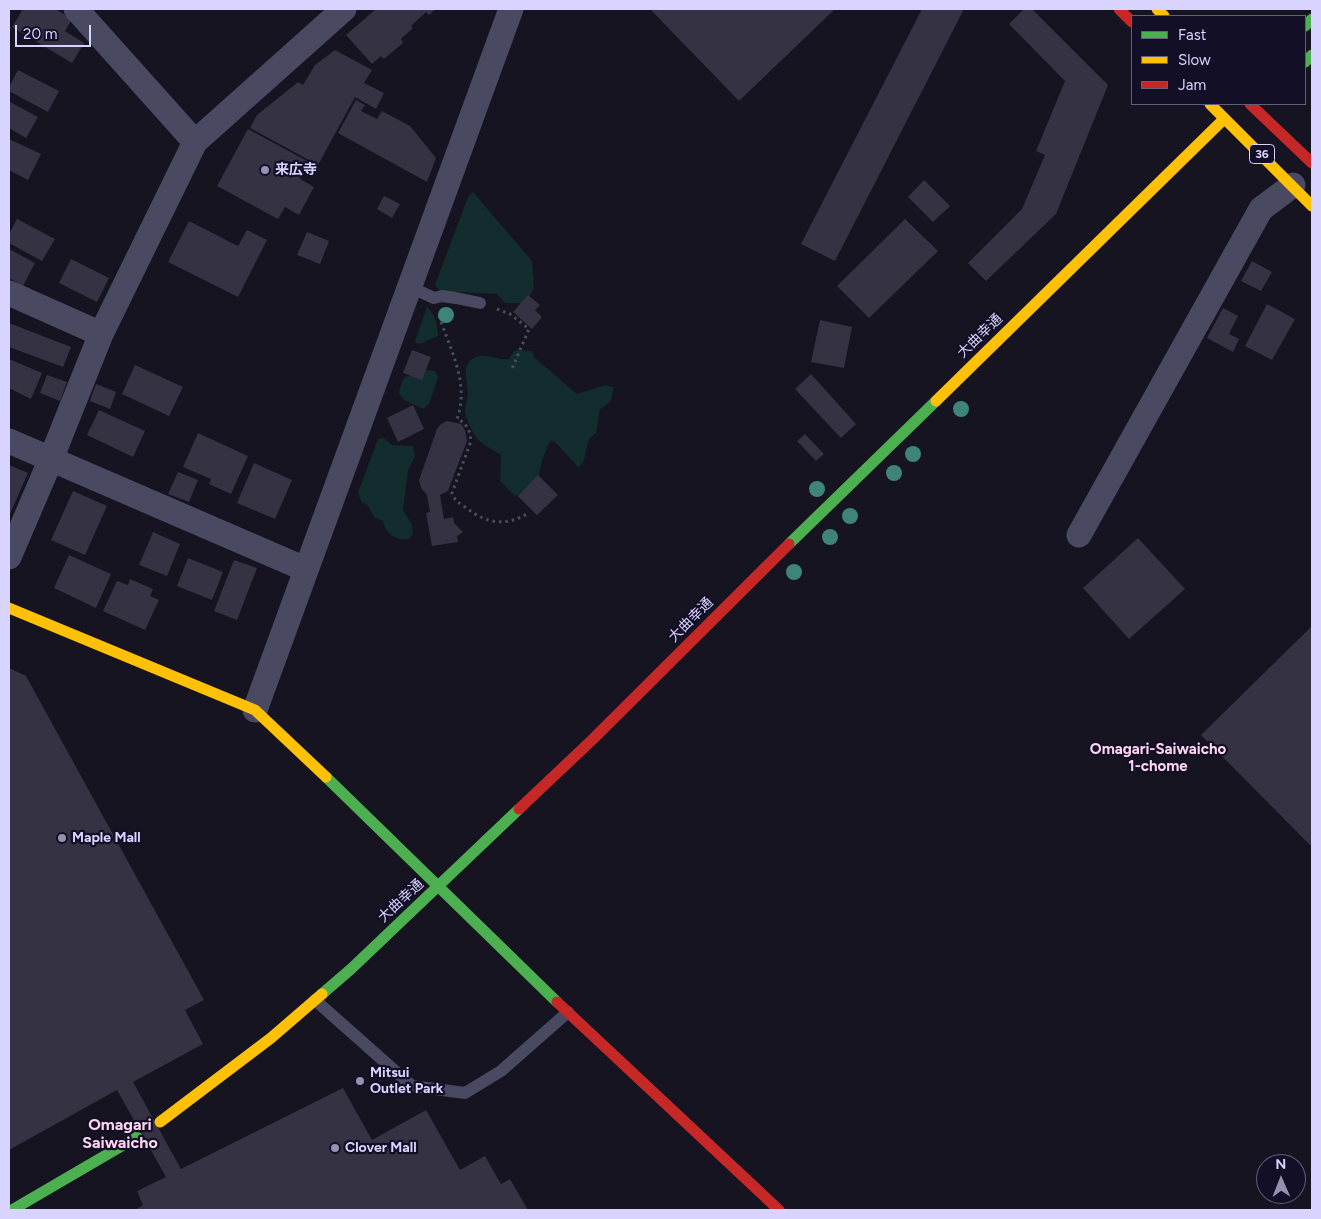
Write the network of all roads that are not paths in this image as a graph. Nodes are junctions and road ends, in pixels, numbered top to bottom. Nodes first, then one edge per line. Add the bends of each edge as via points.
1 (344, 9) edge
2 (511, 9) edge
3 (1119, 9) edge
4 (91, 14) edge
5 (1131, 21) edge
6 (1211, 105) edge
7 (1230, 105) edge
8 (1255, 105) edge
9 (1224, 119) junction
10 (195, 142) junction
11 (1312, 163) edge
12 (1293, 185) junction
13 (1312, 206) edge
14 (410, 287) junction
15 (9, 293) edge
16 (480, 303) road end
17 (101, 334) junction
18 (9, 441) edge
19 (51, 459) junction
20 (1079, 535) dead end
21 (9, 558) edge
22 (305, 569) junction
23 (9, 608) edge
24 (255, 710) junction
25 (438, 886) junction
26 (314, 1000) junction
27 (568, 1012) junction
28 (160, 1122) dead end
29 (136, 1136) dead end
30 (12, 1210) edge
31 (779, 1210) edge

1 - 10 street
2 - 14 street
3 - 5 main road
4 - 10 street
6 - 9 main road, 36
7 - 9 main road
8 - 9 main road
8 - 11 main road, 36
9 - 12 main road, 36
9 - 25 main road, 大曲幸通 via 592,740
10 - 17 street
12 - 13 main road, 36
12 - 20 street via 1261,209
14 - 16 lane via 434,298 442,296
14 - 22 street
15 - 17 street
17 - 19 street
18 - 19 street
19 - 21 street
19 - 22 street
22 - 24 street
23 - 24 main road
24 - 25 main road
25 - 26 main road, 大曲幸通
25 - 27 main road
26 - 27 lane via 412,1086 465,1093 501,1071
26 - 28 main road, 大曲幸通 via 263,1044
27 - 31 main road
29 - 30 main road

